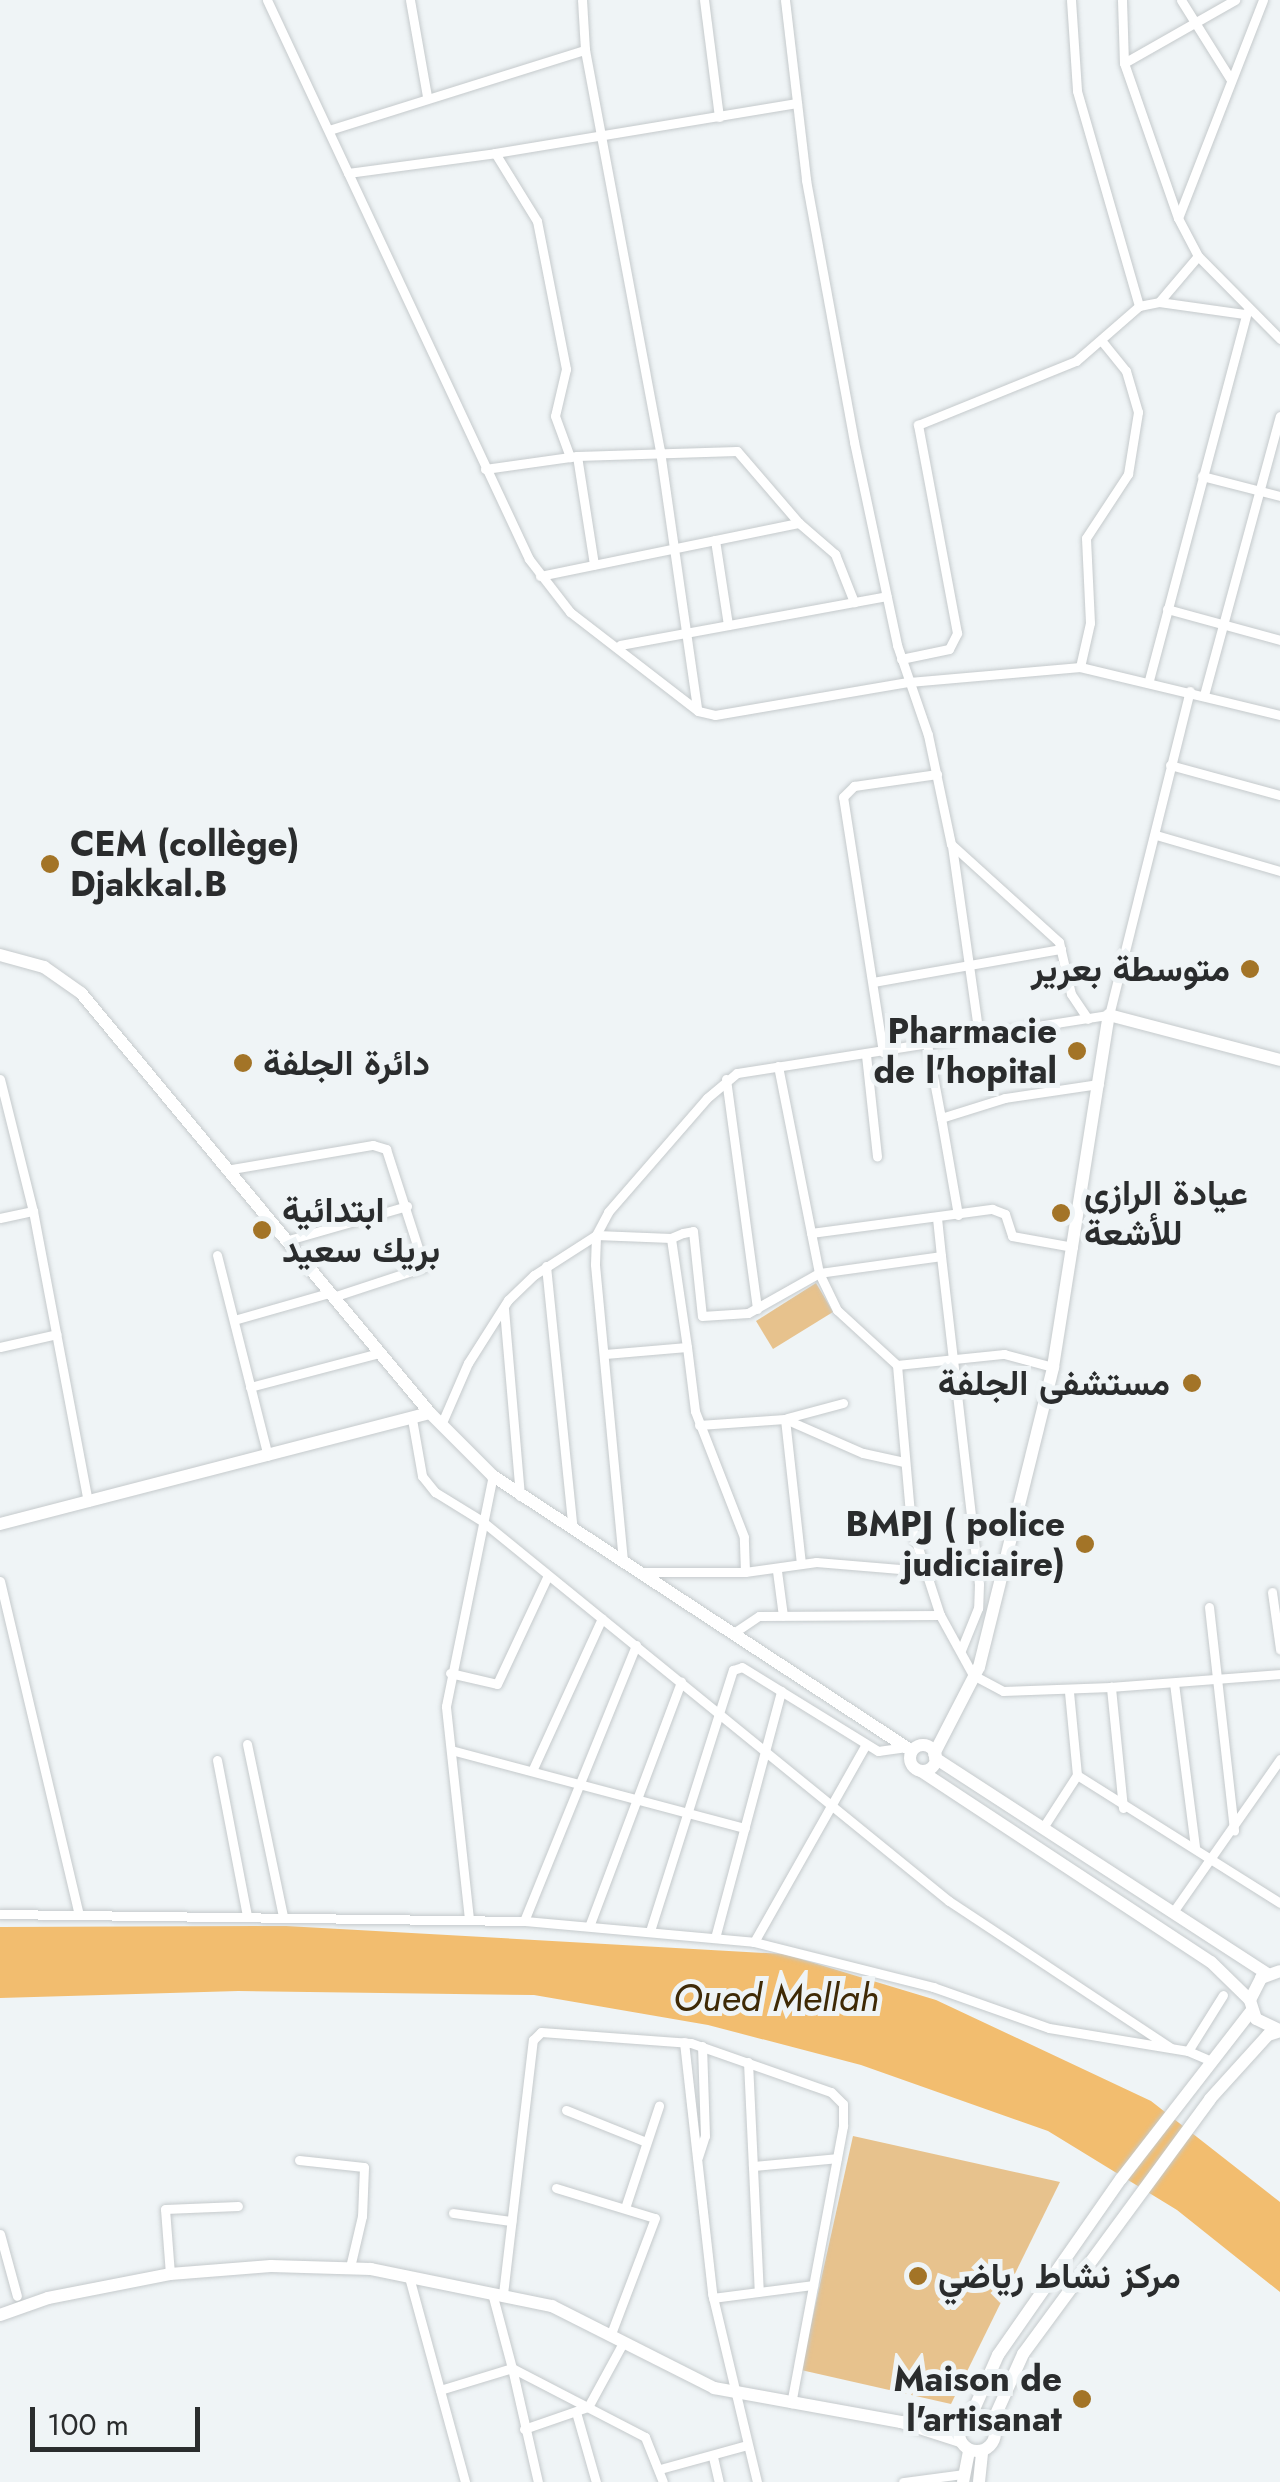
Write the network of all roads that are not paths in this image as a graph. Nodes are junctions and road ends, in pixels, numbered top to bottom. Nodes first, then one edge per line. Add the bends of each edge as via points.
1 (267, 0) edge
2 (410, 0) edge
3 (582, 0) edge
4 (704, 0) edge
5 (785, 0) edge
6 (1071, 0) edge
7 (1122, 0) edge
8 (1182, 0) edge
9 (1235, 0) edge
10 (1263, 0) edge
11 (1196, 22) junction
12 (585, 50) junction
13 (1124, 64) junction
14 (1231, 80) junction
15 (427, 96) junction
16 (797, 103) junction
17 (719, 117) junction
18 (329, 130) junction
19 (602, 139) junction
20 (495, 153) junction
21 (348, 173) junction
22 (1178, 218) junction
23 (1198, 256) junction
24 (1159, 302) junction
25 (1139, 306) junction
26 (1246, 312) junction
27 (1280, 339) edge
28 (1103, 343) junction
29 (1280, 416) edge
30 (1278, 441) edge
31 (660, 451) junction
32 (574, 457) junction
33 (485, 469) junction
34 (1202, 476) junction
35 (1261, 492) junction
36 (1280, 496) edge
37 (798, 523) junction
38 (715, 540) junction
39 (674, 548) junction
40 (594, 565) junction
41 (540, 576) junction
42 (887, 596) junction
43 (854, 602) junction
44 (1167, 610) junction
45 (1224, 625) junction
46 (728, 626) junction
47 (686, 633) junction
48 (1280, 640) edge
49 (620, 645) junction
50 (901, 659) junction
51 (1080, 667) junction
52 (1148, 680) junction
53 (908, 682) junction
54 (1190, 691) junction
55 (1204, 695) junction
56 (698, 711) junction
57 (1280, 715) edge
58 (1170, 765) junction
59 (936, 774) junction
60 (1280, 795) edge
61 (1156, 835) junction
62 (951, 844) junction
63 (1280, 870) edge
64 (1062, 948) junction
65 (0, 955) edge
66 (968, 966) junction
67 (872, 982) junction
68 (1109, 1015) junction
69 (1088, 1018) junction
70 (979, 1036) junction
71 (927, 1044) junction
72 (883, 1052) junction
73 (866, 1055) junction
74 (1280, 1060) edge
75 (778, 1066) junction
76 (726, 1079) junction
77 (0, 1080) edge
78 (1098, 1084) junction
79 (4, 1108) edge
80 (941, 1118) junction
81 (876, 1156) dead end
82 (226, 1170) junction
83 (406, 1206) junction
84 (34, 1211) junction
85 (958, 1215) junction
86 (0, 1218) edge
87 (936, 1218) junction
88 (810, 1233) junction
89 (596, 1235) junction
90 (671, 1238) junction
91 (284, 1241) junction
92 (1073, 1247) junction
93 (217, 1255) dead end
94 (941, 1256) junction
95 (546, 1266) junction
96 (819, 1273) junction
97 (331, 1295) junction
98 (504, 1308) junction
99 (757, 1309) junction
100 (702, 1316) junction
101 (684, 1317) junction
102 (234, 1320) junction
103 (0, 1332) edge
104 (57, 1334) junction
105 (2, 1347) edge
106 (688, 1347) junction
107 (379, 1353) junction
108 (605, 1354) junction
109 (953, 1361) junction
110 (897, 1365) junction
111 (1053, 1366) junction
112 (250, 1386) junction
113 (844, 1403) dead end
114 (430, 1413) junction
115 (785, 1418) junction
116 (412, 1420) junction
117 (698, 1424) junction
118 (441, 1425) junction
119 (268, 1456) junction
120 (904, 1462) junction
121 (493, 1476) junction
122 (520, 1496) junction
123 (88, 1503) junction
124 (482, 1521) junction
125 (0, 1524) edge
126 (573, 1530) junction
127 (622, 1562) junction
128 (801, 1564) junction
129 (924, 1571) junction
130 (639, 1572) junction
131 (745, 1572) junction
132 (777, 1572) junction
133 (548, 1575) junction
134 (0, 1581) edge
135 (1272, 1592) dead end
136 (1209, 1607) dead end
137 (940, 1615) junction
138 (783, 1616) junction
139 (602, 1618) junction
140 (732, 1634) junction
141 (636, 1645) junction
142 (1280, 1648) edge
143 (961, 1650) junction
144 (976, 1671) junction
145 (450, 1673) junction
146 (1280, 1674) edge
147 (1217, 1681) junction
148 (681, 1682) junction
149 (1174, 1683) junction
150 (1111, 1687) junction
151 (781, 1691) junction
152 (1069, 1692) junction
153 (720, 1714) junction
154 (948, 1716) junction
155 (246, 1744) dead end
156 (866, 1744) junction
157 (912, 1748) junction
158 (450, 1750) junction
159 (766, 1751) junction
160 (935, 1756) junction
161 (1280, 1759) edge
162 (217, 1760) dead end
163 (532, 1771) junction
164 (921, 1771) junction
165 (1077, 1775) junction
166 (1269, 1778) junction
167 (578, 1783) junction
168 (1280, 1785) edge
169 (636, 1798) junction
170 (831, 1804) junction
171 (1124, 1808) junction
172 (688, 1812) junction
173 (1044, 1826) junction
174 (745, 1828) junction
175 (1234, 1831) junction
176 (1195, 1848) junction
177 (1212, 1858) junction
178 (1280, 1903) edge
179 (1173, 1912) junction
180 (0, 1914) edge
181 (79, 1914) junction
182 (247, 1916) junction
183 (283, 1916) junction
184 (469, 1919) junction
185 (524, 1920) junction
186 (590, 1924) junction
187 (650, 1931) junction
188 (715, 1938) junction
189 (754, 1942) junction
190 (1274, 1972) edge
191 (1224, 1996) dead end
192 (1251, 2005) junction
193 (1280, 2031) edge
194 (684, 2042) junction
195 (702, 2046) junction
196 (1172, 2049) junction
197 (1188, 2051) junction
198 (1211, 2061) junction
199 (748, 2062) junction
200 (658, 2106) dead end
201 (566, 2110) dead end
202 (646, 2142) junction
203 (698, 2156) junction
204 (837, 2158) junction
205 (299, 2160) dead end
206 (753, 2166) junction
207 (556, 2188) dead end
208 (238, 2206) dead end
209 (625, 2208) junction
210 (452, 2213) dead end
211 (512, 2221) junction
212 (0, 2234) edge
213 (350, 2267) junction
214 (170, 2274) junction
215 (409, 2277) junction
216 (814, 2285) junction
217 (759, 2292) junction
218 (498, 2293) junction
219 (17, 2296) dead end
220 (713, 2298) junction
221 (0, 2315) edge
222 (618, 2338) junction
223 (512, 2368) junction
224 (440, 2390) junction
225 (736, 2394) junction
226 (792, 2403) junction
227 (588, 2406) junction
228 (576, 2412) junction
229 (967, 2418) junction
230 (901, 2422) junction
231 (992, 2423) junction
232 (524, 2428) junction
233 (748, 2445) junction
234 (970, 2447) junction
235 (713, 2457) junction
236 (660, 2469) junction
237 (963, 2478) edge
238 (465, 2482) edge
239 (538, 2482) edge
240 (596, 2482) edge
241 (663, 2482) edge
242 (719, 2482) edge
243 (756, 2482) edge
244 (903, 2482) edge
245 (979, 2482) edge

1 - 18 street
2 - 15 street
3 - 12 street
4 - 17 street
5 - 16 street
6 - 25 street via 1076,91
7 - 13 street
8 - 11 street
9 - 11 street
10 - 14 street
11 - 13 street
11 - 14 street
12 - 15 street
12 - 19 street
13 - 22 street
14 - 22 street
15 - 18 street
16 - 17 street
16 - 42 street
17 - 19 street
18 - 21 street
19 - 20 street
19 - 31 street
20 - 21 street
20 - 32 street via 537,221 566,369 555,416
21 - 33 street
22 - 23 street
23 - 24 street
23 - 26 street
24 - 25 street
24 - 26 street
25 - 28 street
26 - 27 street
26 - 34 street
28 - 50 street via 1050,374 918,425 957,633 949,648
28 - 51 street via 1126,371 1138,412 1128,474 1086,538 1090,623
29 - 30 street
30 - 35 street
31 - 32 street
31 - 37 street via 738,450
31 - 39 street
32 - 33 street
32 - 40 street
33 - 41 street
34 - 35 street
34 - 44 street
35 - 36 street
35 - 45 street
37 - 38 street
37 - 43 street via 844,566
38 - 39 street
38 - 46 street
39 - 40 street
39 - 47 street
40 - 41 street
41 - 49 street via 570,612
42 - 43 street
42 - 50 street
43 - 46 street
44 - 45 street
44 - 52 street
45 - 48 street
45 - 55 street
46 - 47 street
47 - 49 street
47 - 56 street
49 - 56 street
50 - 53 street
51 - 52 street
51 - 53 street
52 - 54 street
53 - 56 street via 715,716
53 - 59 street
54 - 55 street
54 - 58 street
55 - 57 street
58 - 60 street
58 - 61 street
59 - 62 street
59 - 67 street via 844,792
61 - 63 street
61 - 68 street
62 - 64 street
62 - 66 street
64 - 66 street
64 - 69 street via 1071,994
65 - 82 street via 44,967 81,993
66 - 67 street
66 - 70 street
67 - 72 street
68 - 69 street
68 - 74 street
68 - 78 street
69 - 70 street
70 - 71 street
71 - 72 street
71 - 80 street
72 - 73 street
73 - 75 street
73 - 81 street
75 - 76 street
75 - 88 street
76 - 89 street via 619,1195
76 - 99 street
77 - 79 street
78 - 80 street via 1006,1098
78 - 92 street
79 - 84 street
80 - 85 street
82 - 83 street via 380,1146
82 - 91 street
83 - 91 street
83 - 97 street via 422,1270
84 - 86 street
84 - 104 street
85 - 87 street
85 - 92 street via 1001,1210 1012,1236
87 - 88 street
87 - 94 street
88 - 96 street
89 - 90 street
89 - 95 street
89 - 108 street
90 - 100 street via 693,1231
90 - 101 street
91 - 97 street
92 - 111 street
93 - 102 street
94 - 96 street
94 - 109 street
95 - 98 street
95 - 126 street
96 - 99 street
96 - 110 street via 837,1310
97 - 102 street
97 - 107 street
98 - 118 street via 468,1363
98 - 122 street
99 - 100 street
100 - 101 street
101 - 106 street
102 - 112 street
103 - 105 street
104 - 105 street
104 - 123 street
106 - 108 street
106 - 117 street
107 - 112 street
107 - 114 street
108 - 127 street
109 - 110 street
109 - 111 street via 1004,1354
109 - 143 street via 979,1584 975,1618
110 - 120 street
111 - 144 street
112 - 119 street
113 - 115 street
114 - 116 street
114 - 118 street
115 - 117 street
115 - 120 street via 864,1453
115 - 128 street
116 - 119 street
116 - 124 street via 428,1485
117 - 131 street via 742,1528
118 - 121 street
119 - 123 street
120 - 129 street
121 - 122 street
121 - 124 street
122 - 126 street
123 - 125 street
124 - 133 street
124 - 145 street
126 - 127 street
127 - 130 street
128 - 129 street
128 - 132 street
129 - 137 street
130 - 131 street
130 - 140 street
131 - 132 street
132 - 138 street
133 - 139 street
133 - 145 street via 499,1682
134 - 181 street
135 - 142 street
136 - 147 street
137 - 138 street
137 - 143 street
138 - 140 street via 752,1618
139 - 141 street
139 - 163 street
140 - 157 street
141 - 148 street
141 - 167 street
143 - 144 street
144 - 152 street via 1015,1694
144 - 154 street
145 - 158 street
146 - 147 street
147 - 149 street
147 - 175 street
148 - 153 street
148 - 169 street
149 - 150 street
149 - 176 street
150 - 152 street
150 - 171 street
151 - 153 street via 737,1667
151 - 156 street
151 - 159 street
152 - 165 street
153 - 159 street
153 - 172 street
154 - 157 street
154 - 160 street
155 - 183 street
156 - 157 street via 889,1753
156 - 170 street
157 - 160 street
157 - 164 street via 910,1762
158 - 163 street
158 - 184 street
159 - 170 street
159 - 174 street
160 - 164 street
160 - 173 street
161 - 166 street
162 - 182 street
163 - 167 street
164 - 192 street via 1211,1962
165 - 171 street
165 - 173 street
166 - 168 street
166 - 175 street
167 - 169 street
167 - 185 street
169 - 172 street
169 - 186 street
170 - 189 street
170 - 196 street via 949,1902
171 - 176 street
172 - 174 street
172 - 187 street
173 - 179 street
174 - 188 street
175 - 177 street
176 - 177 street
177 - 178 street
177 - 179 street
179 - 190 street
180 - 181 street
181 - 182 street
182 - 183 street
183 - 184 street
184 - 185 street
185 - 186 street
186 - 187 street
187 - 188 street
188 - 189 street
189 - 196 street via 933,1987 1049,2028
190 - 192 street
191 - 197 street
192 - 193 street via 1264,2026
192 - 198 street
193 - 231 street via 1257,2046 1210,2100 1023,2354
194 - 195 street
194 - 203 street
194 - 211 street via 570,2031 537,2035
195 - 199 street
195 - 203 street via 705,2136
196 - 197 street
197 - 198 street
198 - 229 street via 998,2356
199 - 204 street via 840,2098 845,2111
199 - 206 street
200 - 202 street
201 - 202 street
202 - 209 street
203 - 220 street
204 - 206 street
204 - 216 street
205 - 213 street via 364,2167
206 - 217 street
207 - 209 street
208 - 214 street via 166,2209
209 - 222 street via 656,2224
210 - 211 street
211 - 218 street
212 - 219 street
213 - 214 street
213 - 215 street
214 - 221 street via 48,2298
215 - 218 street
215 - 224 street
216 - 217 street
216 - 226 street
217 - 220 street
218 - 222 street via 571,2313
218 - 223 street
220 - 225 street
222 - 225 street
222 - 227 street
223 - 224 street
223 - 227 street
223 - 232 street
224 - 238 street
225 - 226 street
225 - 233 street
226 - 230 street
227 - 228 street
227 - 236 street via 646,2437
228 - 232 street
228 - 240 street
229 - 230 street
229 - 231 street
229 - 234 street
230 - 234 street
231 - 234 street via 994,2440
232 - 239 street
233 - 235 street
233 - 243 street
234 - 237 street
234 - 245 street
235 - 236 street
235 - 242 street
236 - 241 street
237 - 244 street

